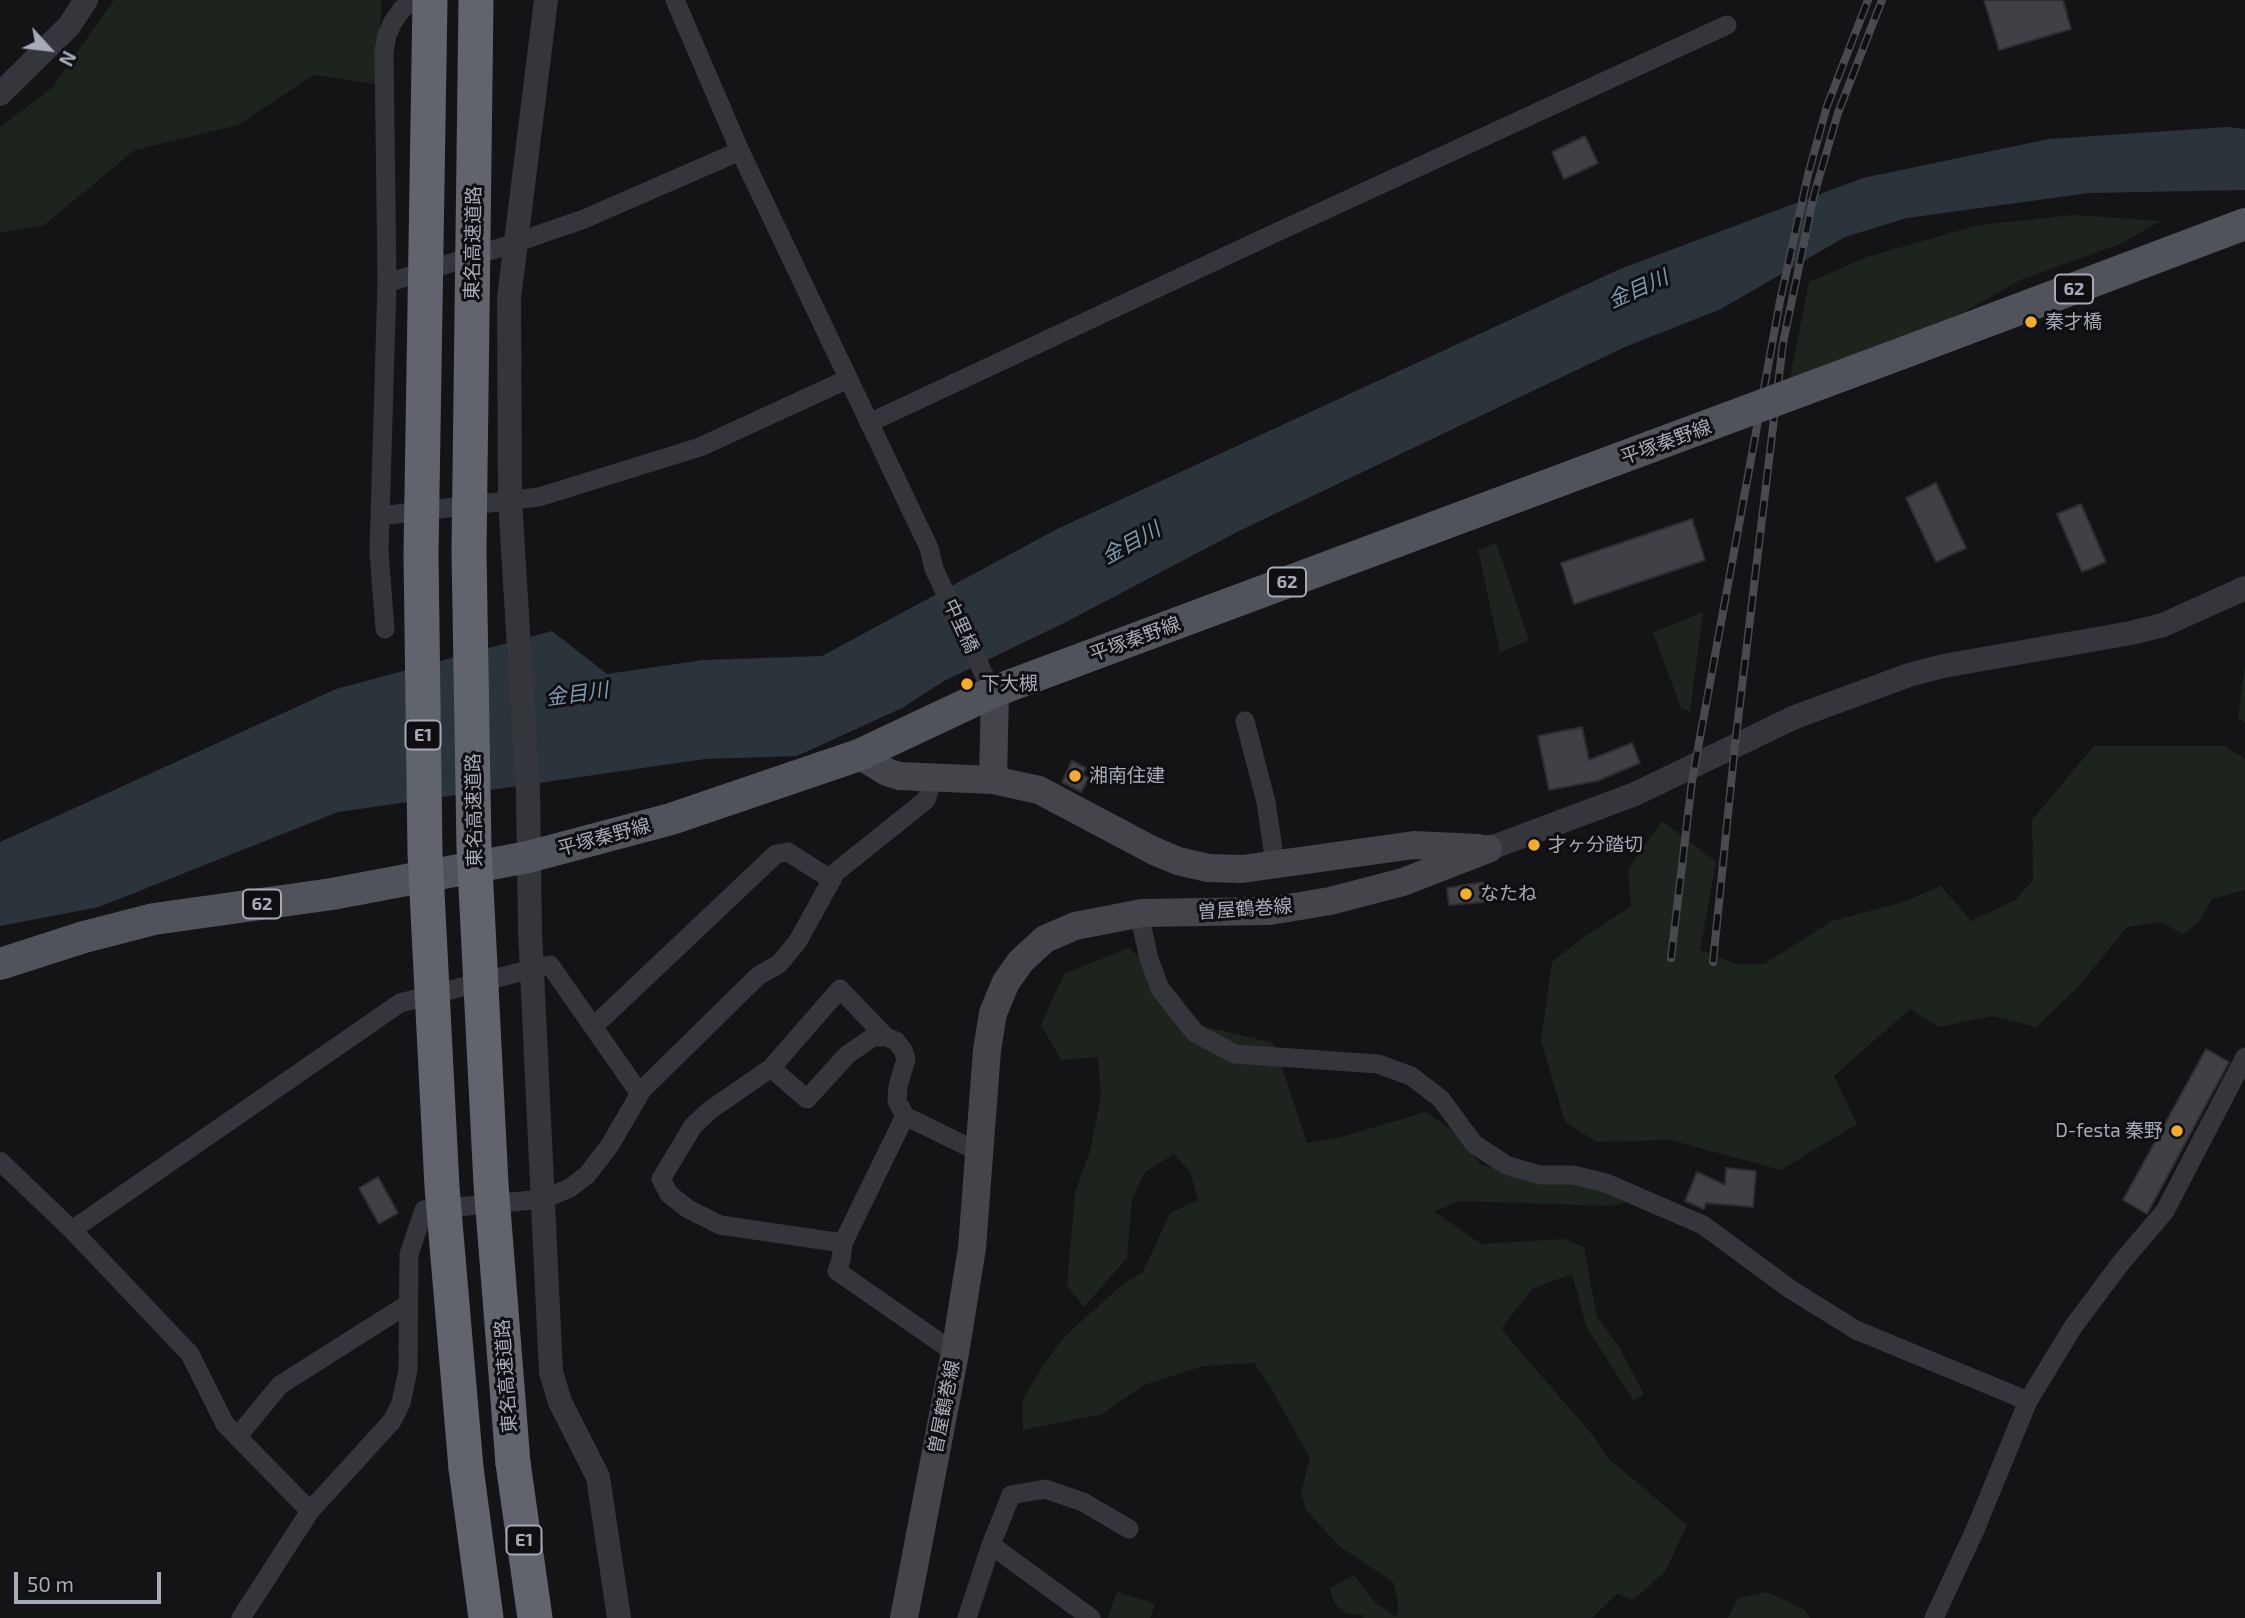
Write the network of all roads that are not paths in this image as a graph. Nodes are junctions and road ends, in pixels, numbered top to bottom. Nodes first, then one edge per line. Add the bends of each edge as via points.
1 (86, 0) edge
2 (415, 0) edge
3 (429, 0) edge
4 (475, 0) edge
5 (547, 0) edge
6 (675, 0) edge
7 (1727, 25) dead end
8 (0, 94) edge
9 (740, 151) junction
10 (2238, 226) edge
11 (515, 243) junction
12 (387, 283) junction
13 (848, 379) junction
14 (869, 424) junction
15 (510, 501) junction
16 (380, 516) junction
17 (2245, 588) edge
18 (385, 629) dead end
19 (992, 687) junction
20 (1245, 721) dead end
21 (859, 755) junction
22 (933, 777) junction
23 (993, 780) junction
24 (1488, 849) junction
25 (528, 857) junction
26 (1275, 863) junction
27 (832, 880) junction
28 (1142, 913) junction
29 (0, 964) edge
30 (532, 969) junction
31 (593, 1027) junction
32 (886, 1037) junction
33 (2245, 1057) edge
34 (771, 1068) junction
35 (640, 1094) junction
36 (905, 1116) junction
37 (979, 1152) junction
38 (0, 1161) edge
39 (544, 1199) junction
40 (72, 1230) junction
41 (843, 1243) junction
42 (408, 1304) junction
43 (955, 1353) junction
44 (2028, 1401) junction
45 (238, 1436) junction
46 (310, 1511) junction
47 (1129, 1529) dead end
48 (991, 1545) junction
49 (241, 1618) edge
50 (486, 1618) edge
51 (535, 1618) edge
52 (619, 1618) edge
53 (905, 1618) edge
54 (967, 1618) edge
55 (1091, 1618) edge
56 (1934, 1618) edge

1 - 8 street via 69,26
2 - 12 street via 393,22 384,51
3 - 50 highway, E1, bridge via 421,554 425,853 442,1187 466,1468
4 - 51 highway, 東名高速道路 / E1, bridge via 469,552 474,835 491,1184 513,1463
5 - 11 street
6 - 9 street, 中里橋
7 - 14 street
9 - 11 street via 584,219
9 - 13 street, 中里橋
10 - 19 main road, 平塚秦野線 / 62, bridge
11 - 12 street
11 - 15 street via 509,298
12 - 16 street
13 - 14 street, 中里橋
13 - 15 street via 700,447 539,497
14 - 19 street, 中里橋
15 - 16 street
15 - 25 street
16 - 18 street
17 - 24 street via 2163,625 1909,675 1795,717 1635,794
19 - 21 main road, 平塚秦野線 / 62
19 - 23 main road
20 - 26 street via 1266,802
21 - 22 main road via 899,776
21 - 25 main road, 平塚秦野線 / 62 via 671,819
22 - 23 main road
22 - 27 street via 926,800
23 - 26 main road via 1039,790 1178,861 1242,869
24 - 26 main road via 1414,845
24 - 28 main road, 曽屋鶴巻線 via 1403,882 1330,901 1270,911
25 - 29 main road, 平塚秦野線 / 62 via 332,894 154,919
25 - 30 street
27 - 31 street via 788,852 776,854
27 - 35 street via 798,941 779,964 758,976
28 - 37 main road, 曽屋鶴巻線 via 1075,926 1045,939 1006,982 993,1013 987,1050
28 - 44 street via 1149,959 1160,989 1195,1033 1235,1054 1378,1064 1411,1076 1441,1099 1474,1143 1506,1165 1540,1175 1573,1175 1606,1183 1703,1225 1790,1289 1856,1330
30 - 31 street via 550,965
30 - 39 street
30 - 40 street via 400,1003
31 - 35 street
32 - 34 street via 873,1037 847,1055 807,1099
32 - 34 street via 840,989
32 - 36 street via 896,1041 906,1059 897,1101
33 - 44 street via 2165,1211 2073,1327
34 - 41 street via 693,1126 661,1179 669,1194 688,1209 720,1225
35 - 39 street via 587,1175
36 - 37 street
36 - 41 street
37 - 43 main road, 曽屋鶴巻線 via 972,1248
38 - 40 street
39 - 42 street via 424,1210 409,1254
39 - 52 street via 551,1372 560,1402 598,1477
40 - 45 street via 190,1354 225,1424
41 - 43 street via 837,1271
42 - 45 street via 280,1385
42 - 46 street via 408,1370 401,1403 392,1421
43 - 53 main road, 曽屋鶴巻線
44 - 56 street
45 - 46 street
46 - 49 street
47 - 48 street via 1083,1502 1045,1489 1011,1495
48 - 54 street
48 - 55 street

